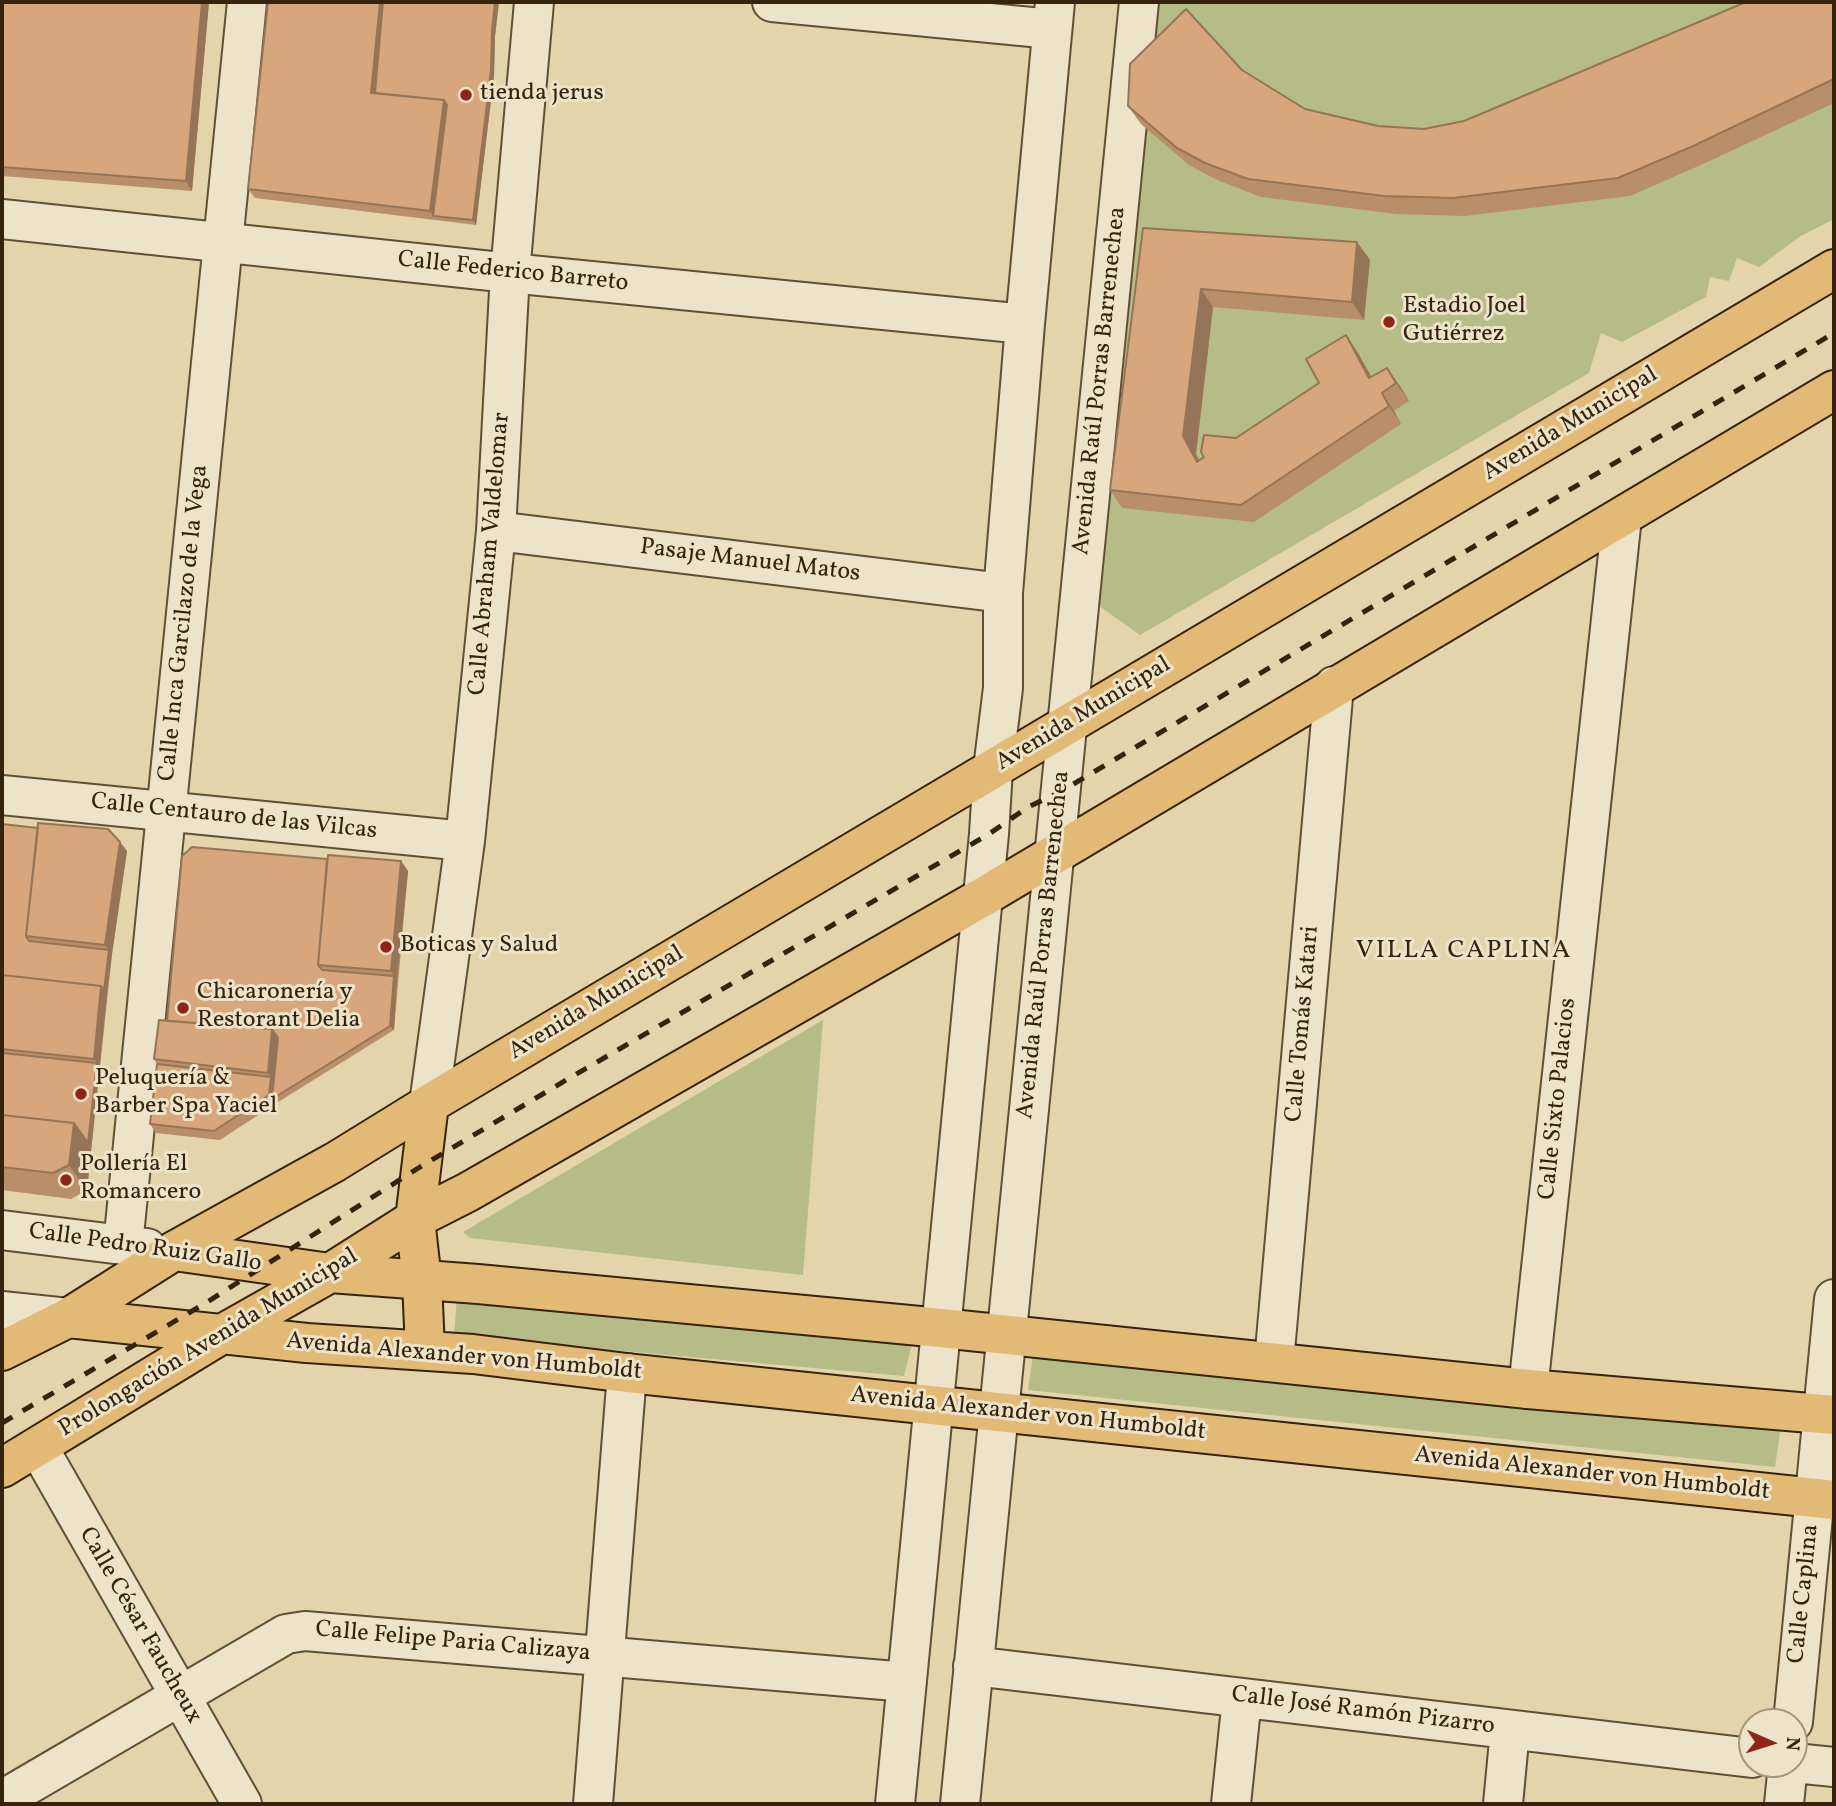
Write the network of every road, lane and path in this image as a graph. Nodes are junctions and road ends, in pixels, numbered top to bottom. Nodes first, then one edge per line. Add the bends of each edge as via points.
1 (247, 2) edge
2 (534, 2) edge
3 (772, 2) edge
4 (1139, 2) edge
5 (1053, 16) edge
6 (2, 219) edge
7 (223, 243) junction
8 (1834, 269) edge
9 (510, 273) junction
10 (1025, 324) junction
11 (1834, 390) edge
12 (1622, 517) junction
13 (496, 531) junction
14 (1003, 593) junction
15 (1334, 686) junction
16 (1066, 725) junction
17 (993, 769) junction
18 (2, 795) edge
19 (167, 811) junction
20 (465, 841) junction
21 (1054, 854) junction
22 (983, 897) junction
23 (429, 1104) junction
24 (415, 1219) junction
25 (2, 1230) edge
26 (123, 1245) junction
27 (174, 1251) junction
28 (330, 1273) junction
29 (422, 1281) junction
30 (1834, 1299) edge
31 (2, 1311) edge
32 (68, 1318) junction
33 (941, 1328) junction
34 (222, 1334) junction
35 (1007, 1334) junction
36 (425, 1350) junction
37 (2, 1351) edge
38 (1275, 1362) junction
39 (627, 1373) junction
40 (1528, 1389) junction
41 (933, 1405) junction
42 (999, 1412) junction
43 (1829, 1415) edge
44 (38, 1447) junction
45 (2, 1468) edge
46 (1824, 1499) edge
47 (606, 1656) junction
48 (974, 1666) junction
49 (907, 1682) junction
50 (178, 1696) junction
51 (1242, 1698) junction
52 (1795, 1708) edge
53 (1510, 1730) junction
54 (1738, 1756) edge
55 (1808, 1764) edge
56 (1834, 1767) edge
57 (1787, 1778) edge
58 (2, 1800) edge
59 (242, 1804) edge
60 (593, 1804) edge
61 (895, 1804) edge
62 (960, 1804) edge
63 (1231, 1804) edge
64 (1503, 1804) edge
65 (1784, 1804) edge

1 - 7 street, Calle Inca Garcilazo de la Vega
2 - 9 street, Calle Abraham Valdelomar
3 - 5 street
4 - 16 street, Avenida Raúl Porras Barrenechea
5 - 10 street
6 - 7 street, Calle Federico Barreto
7 - 9 street, Calle Federico Barreto
7 - 19 street, Calle Inca Garcilazo de la Vega
8 - 16 main road, Avenida Municipal
9 - 10 street, Calle Federico Barreto
9 - 13 street, Calle Abraham Valdelomar
10 - 14 street
11 - 12 main road
12 - 15 main road
12 - 40 street, Calle Sixto Palacios
13 - 14 street, Pasaje Manuel Matos
13 - 20 street, Calle Abraham Valdelomar
14 - 17 street via 1003,688
15 - 21 main road
15 - 38 street, Calle Tomás Katari
16 - 17 main road, Avenida Municipal
16 - 21 street, Avenida Raúl Porras Barrenechea
17 - 22 street
17 - 23 main road, Avenida Municipal
18 - 19 street, Calle Centauro de las Vilcas
19 - 20 street, Calle Centauro de las Vilcas
19 - 26 street, Calle Inca Garcilazo de la Vega
20 - 23 street, Calle Abraham Valdelomar
21 - 22 main road
21 - 35 street, Avenida Raúl Porras Barrenechea
22 - 24 main road
22 - 33 street
23 - 24 main road
23 - 27 main road, Avenida Municipal
24 - 28 main road, Prolongación Avenida Municipal
24 - 29 main road
25 - 26 street, Calle Pedro Ruiz Gallo
26 - 27 street, Calle Pedro Ruiz Gallo
27 - 28 main road, Calle Pedro Ruiz Gallo
27 - 32 main road
28 - 29 main road
28 - 34 main road, Prolongación Avenida Municipal
29 - 33 main road
29 - 36 main road
30 - 43 street, Calle Caplina
31 - 32 street
32 - 34 main road
32 - 37 main road
33 - 35 main road
33 - 41 street
34 - 36 main road, Avenida Alexander von Humboldt
34 - 44 main road, Prolongación Avenida Municipal
35 - 38 main road
35 - 42 street, Avenida Raúl Porras Barrenechea
36 - 39 main road, Avenida Alexander von Humboldt
38 - 40 main road
39 - 41 main road, Avenida Alexander von Humboldt
39 - 47 street
40 - 43 main road
41 - 42 main road, Avenida Alexander von Humboldt
41 - 49 street
42 - 46 main road, Avenida Alexander von Humboldt
42 - 48 street, Avenida Raúl Porras Barrenechea
43 - 46 street, Calle Caplina
44 - 45 main road, Prolongación Avenida Municipal
44 - 50 street, Calle César Faucheux
46 - 52 street, Calle Caplina
47 - 49 street, Calle Felipe Paria Calizaya
47 - 50 street, Calle Felipe Paria Calizaya via 305,1631 286,1634
47 - 60 street
48 - 51 street, Calle José Ramón Pizarro
48 - 62 street, Avenida Raúl Porras Barrenechea
49 - 61 street
50 - 58 street, Calle Felipe Paria Calizaya
50 - 59 street, Calle César Faucheux
51 - 53 street, Calle José Ramón Pizarro
51 - 63 street
53 - 54 street, Calle José Ramón Pizarro
53 - 64 street
55 - 56 street
57 - 65 street

